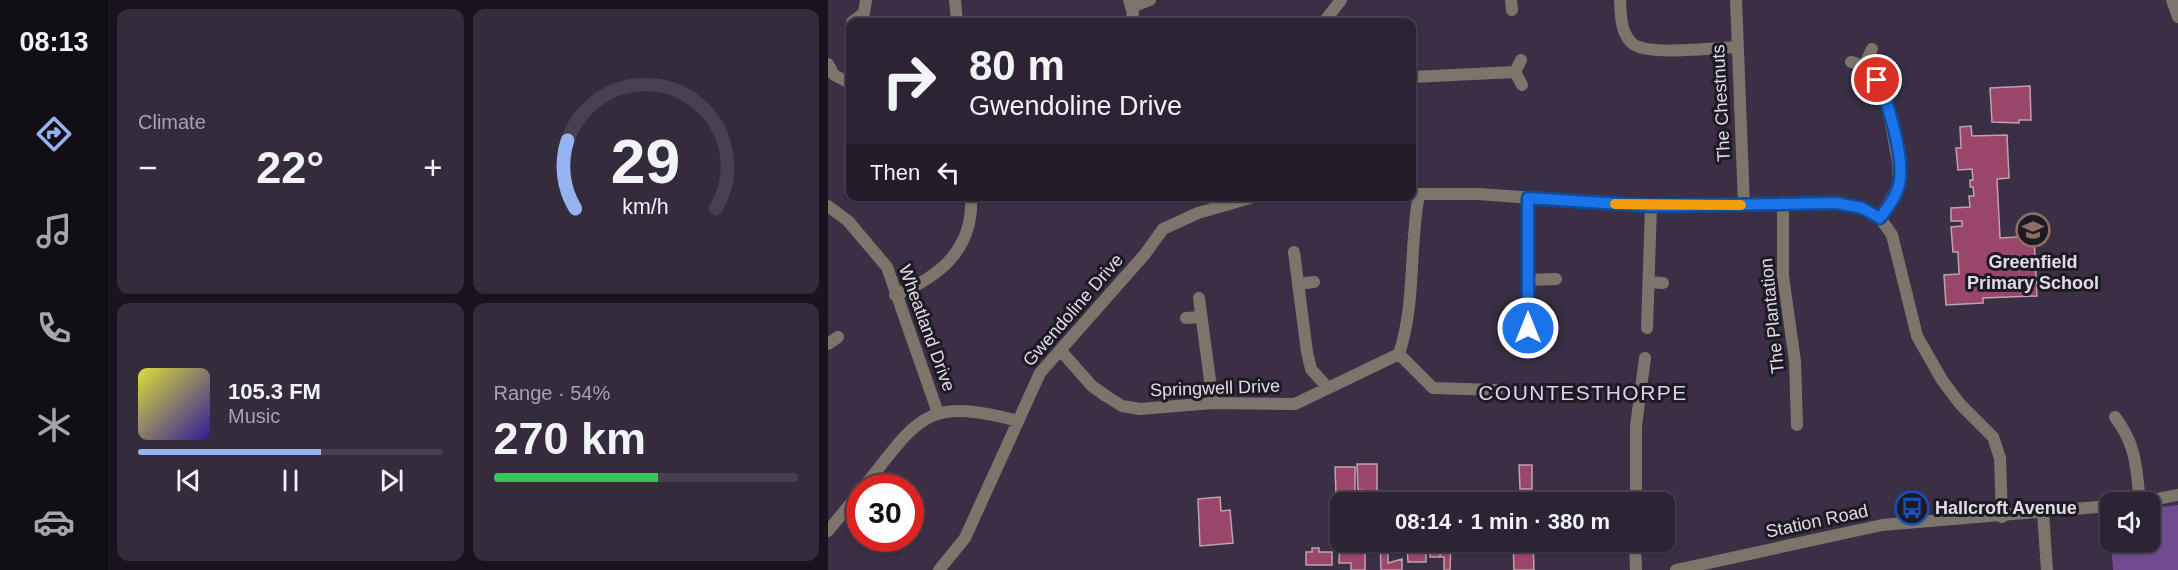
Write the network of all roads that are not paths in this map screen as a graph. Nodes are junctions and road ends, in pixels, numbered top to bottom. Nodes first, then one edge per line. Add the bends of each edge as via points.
1 (866, 0) edge
2 (955, 0) edge
3 (1150, 0) edge
4 (1341, 0) edge
5 (1620, 0) edge
6 (1736, 0) edge
7 (2172, 0) edge
8 (1131, 4) edge
9 (2178, 17) edge
10 (857, 18) edge
11 (957, 18) edge
12 (1327, 18) edge
13 (1737, 47) junction
14 (1872, 49) dead end
15 (1521, 60) dead end
16 (1851, 62) dead end
17 (828, 64) edge
18 (1864, 66) junction
19 (1515, 72) junction
20 (1416, 77) edge
21 (846, 81) edge
22 (1522, 84) dead end
23 (1416, 194) edge
24 (1528, 198) junction
25 (970, 201) edge
26 (1238, 201) edge
27 (1415, 201) edge
28 (1783, 204) junction
29 (1744, 205) junction
30 (828, 206) edge
31 (1651, 206) junction
32 (1880, 218) junction
33 (1294, 252) dead end
34 (1556, 279) dead end
35 (1528, 280) junction
36 (1314, 282) dead end
37 (1648, 282) junction
38 (1664, 283) dead end
39 (1298, 284) junction
40 (895, 295) junction
41 (1199, 298) dead end
42 (1201, 317) junction
43 (1186, 318) dead end
44 (1528, 328) dead end
45 (1647, 328) dead end
46 (1061, 351) junction
47 (1399, 354) junction
48 (1645, 358) dead end
49 (1327, 387) junction
50 (1479, 390) junction
51 (1497, 390) dead end
52 (1213, 403) junction
53 (1479, 404) dead end
54 (938, 413) junction
55 (2115, 417) dead end
56 (1018, 421) junction
57 (1797, 425) dead end
58 (874, 474) edge
59 (1636, 492) edge
60 (2140, 492) edge
61 (2178, 495) edge
62 (2160, 498) edge
63 (2100, 507) edge
64 (846, 509) edge
65 (2043, 513) junction
66 (2002, 517) junction
67 (828, 531) edge
68 (1635, 552) edge
69 (939, 570) edge
70 (1636, 570) edge
71 (1676, 570) edge
72 (2047, 570) edge

1 - 10 street via 864,13
2 - 11 street
3 - 8 street
4 - 12 street
5 - 13 street via 1624,32 1634,45 1654,49
6 - 13 street, The Chestnuts
7 - 9 street
13 - 29 street, The Chestnuts
14 - 18 street
15 - 19 street
16 - 18 street
17 - 21 street via 834,75
18 - 32 street via 1887,100 1898,163 1899,185
19 - 20 street
19 - 22 street
23 - 24 street
24 - 31 street
24 - 35 street
25 - 40 street via 966,235 954,256 939,273
26 - 46 street, Gwendoline Drive via 1205,210 1163,229
27 - 47 street via 1407,331
28 - 29 street
28 - 32 street via 1836,203 1862,208
28 - 57 street, The Plantation via 1783,276 1795,361
29 - 31 street
30 - 40 street, Wheatland Drive via 848,221 887,267
31 - 37 street
32 - 66 street via 1892,235 1917,336 1960,404 1993,437 2000,458
33 - 39 street
34 - 35 street
35 - 44 street
36 - 39 street
37 - 38 street
37 - 45 street
39 - 49 street via 1311,369
40 - 54 street, Wheatland Drive
41 - 42 street
42 - 43 street
42 - 52 street
46 - 52 street, Springwell Drive via 1092,386 1122,406 1140,409
46 - 56 street, Gwendoline Drive via 1040,373
47 - 49 street, Springwell Drive
47 - 50 street via 1433,388
48 - 59 street via 1636,426
49 - 52 street, Springwell Drive via 1295,404
50 - 51 street
50 - 53 street
54 - 56 street via 985,412
54 - 58 street via 909,430
55 - 60 street via 2129,436
56 - 69 street, Gwendoline Drive via 965,538
61 - 62 street
63 - 65 street, Station Road
64 - 67 street
65 - 66 street, Station Road
65 - 72 street
66 - 71 street, Station Road via 1882,525
68 - 70 street

